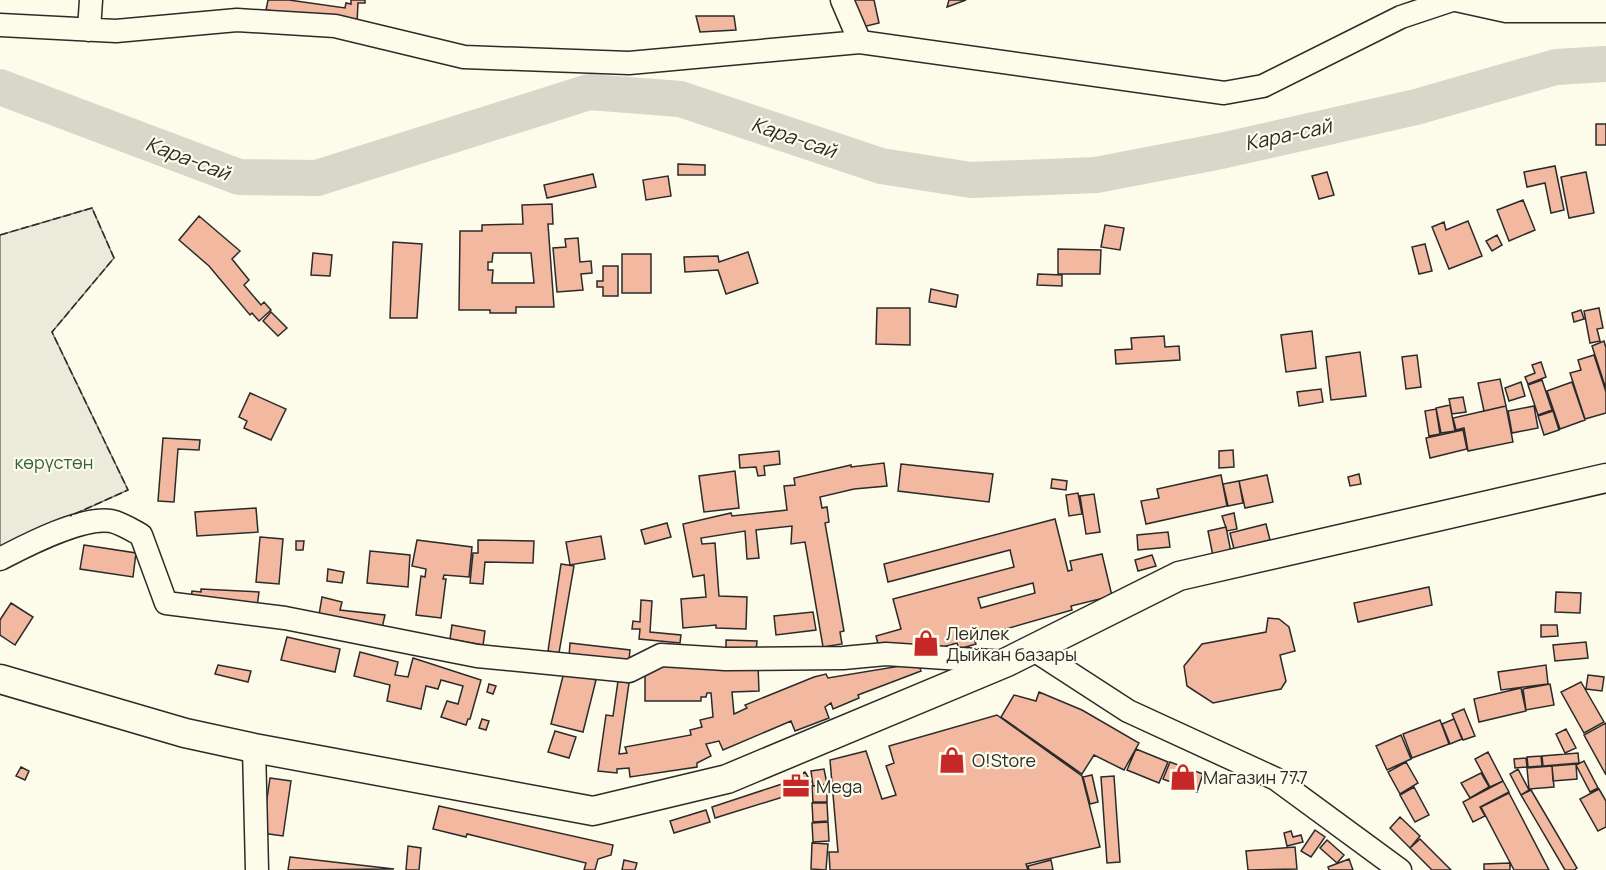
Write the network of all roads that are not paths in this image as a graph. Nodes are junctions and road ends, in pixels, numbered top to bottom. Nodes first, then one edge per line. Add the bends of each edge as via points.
1 (91, 0) edge
2 (842, 0) edge
3 (1454, 0) edge
4 (1606, 11) edge
5 (0, 25) edge
6 (89, 30) junction
7 (860, 42) junction
8 (1606, 478) edge
9 (0, 559) edge
10 (1034, 650) junction
11 (1007, 662) junction
12 (0, 679) edge
13 (254, 748) junction
14 (257, 870) edge
15 (1400, 870) edge

1 - 6 street
2 - 7 street
3 - 4 street via 1506,11
3 - 7 street via 1401,17 1263,86 1224,93
5 - 6 street
6 - 7 street via 116,32 237,20 335,26 464,57 629,63
8 - 10 main road via 1179,576
9 - 11 street via 34,541 79,525 110,521 141,535 166,603 285,618 477,656 629,671 661,655 725,659 886,654
10 - 11 main road
10 - 15 street via 1128,711 1276,779
11 - 13 main road via 726,779 593,811
12 - 13 main road via 185,733
13 - 14 street

